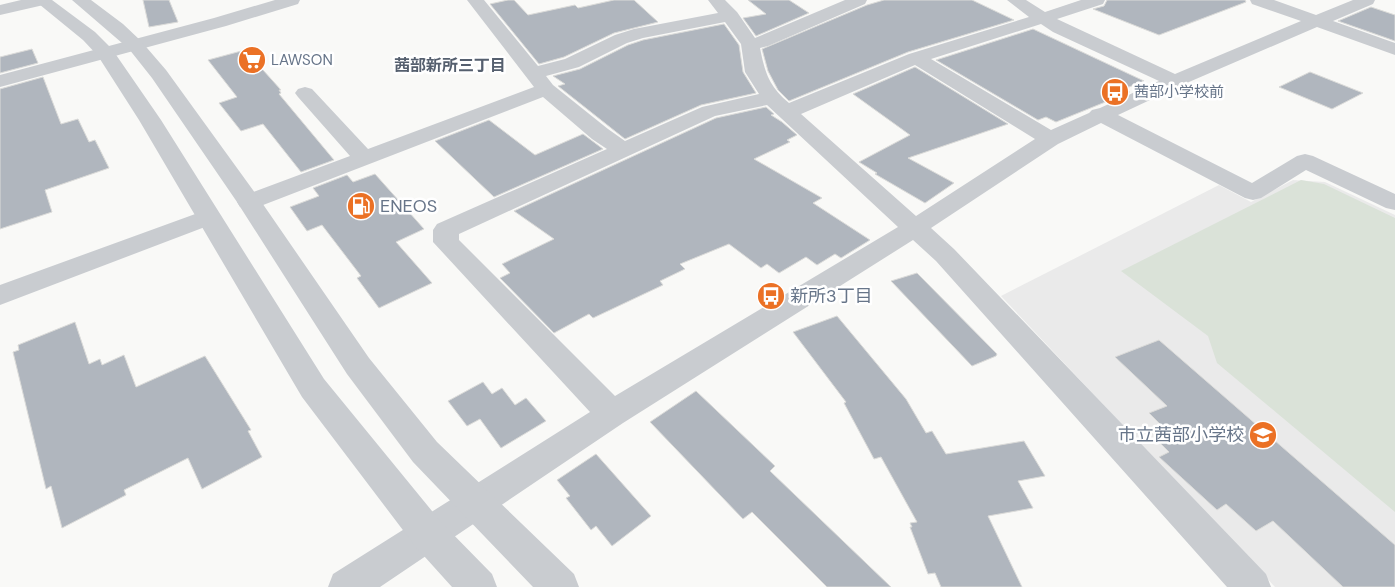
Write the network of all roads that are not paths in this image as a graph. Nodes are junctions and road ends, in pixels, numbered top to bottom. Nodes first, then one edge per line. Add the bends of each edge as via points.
1 (42, 0) edge
2 (80, 0) edge
3 (292, 0) edge
4 (475, 0) edge
5 (716, 0) edge
6 (859, 0) edge
7 (1015, 0) edge
8 (1097, 0) edge
9 (1258, 0) edge
10 (1367, 0) edge
11 (0, 10) edge
12 (731, 16) junction
13 (1043, 19) junction
14 (1318, 22) junction
15 (750, 44) junction
16 (135, 45) junction
17 (1395, 49) edge
18 (105, 53) junction
19 (916, 58) junction
20 (0, 81) edge
21 (540, 81) junction
22 (1175, 81) junction
23 (305, 93) dead end
24 (779, 105) junction
25 (1100, 114) junction
26 (1050, 139) junction
27 (624, 150) junction
28 (364, 158) junction
29 (249, 202) junction
30 (1395, 203) edge
31 (209, 217) junction
32 (916, 227) junction
33 (0, 295) edge
34 (612, 414) junction
35 (474, 504) junction
36 (428, 534) junction
37 (347, 587) edge
38 (478, 587) edge
39 (560, 587) edge
40 (1252, 587) edge

1 - 11 street
1 - 18 street via 89,36
2 - 16 street
3 - 16 street
4 - 21 street
5 - 12 street
6 - 15 street via 762,42
7 - 13 street
8 - 13 street
9 - 14 street
10 - 14 street
12 - 15 street
12 - 21 street via 621,39
13 - 19 street
13 - 22 street
14 - 17 street
14 - 22 street
15 - 24 street via 755,72
16 - 18 street
16 - 29 street
18 - 20 street
18 - 31 street
19 - 24 street
19 - 26 street
21 - 27 street via 600,134
21 - 28 street
22 - 25 street
23 - 28 street
24 - 27 street via 708,111
24 - 32 street
25 - 26 street
25 - 30 street via 1253,193 1305,161
26 - 32 street
27 - 34 street via 446,230 446,242
28 - 29 street
29 - 35 street via 358,366 425,452
31 - 33 street
31 - 36 street via 313,388
32 - 34 street
32 - 40 street
34 - 35 street
35 - 36 street
35 - 39 street
36 - 37 street
36 - 38 street

